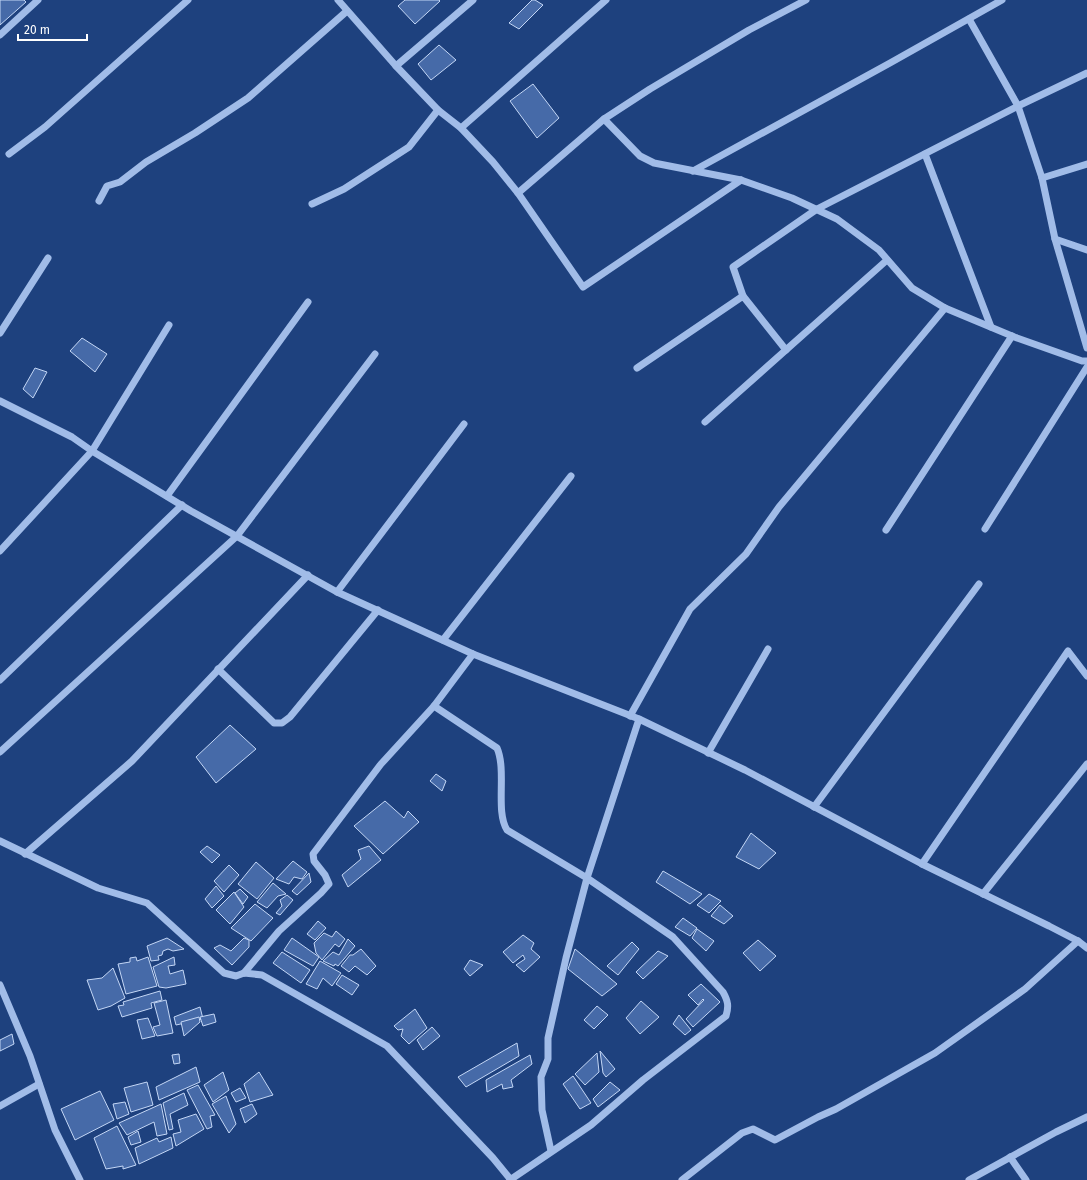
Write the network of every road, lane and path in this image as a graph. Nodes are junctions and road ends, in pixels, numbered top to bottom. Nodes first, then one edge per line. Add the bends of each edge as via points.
1 (38, 0) edge
2 (188, 0) edge
3 (338, 0) edge
4 (473, 0) edge
5 (606, 0) edge
6 (806, 0) edge
7 (1002, 0) edge
8 (347, 11) junction
9 (969, 19) junction
10 (0, 35) edge
11 (396, 66) junction
12 (1087, 73) edge
13 (1018, 106) junction
14 (438, 110) junction
15 (604, 119) junction
16 (461, 128) junction
17 (9, 154) dead end
18 (925, 154) junction
19 (1087, 164) edge
20 (693, 170) junction
21 (1042, 178) junction
22 (741, 180) junction
23 (518, 193) junction
24 (99, 201) dead end
25 (312, 204) dead end
26 (817, 209) junction
27 (1054, 239) junction
28 (1087, 250) edge
29 (48, 258) dead end
30 (888, 260) junction
31 (743, 296) junction
32 (308, 302) dead end
33 (945, 308) junction
34 (169, 325) dead end
35 (991, 327) junction
36 (0, 333) edge
37 (1012, 336) junction
38 (1087, 348) edge
39 (786, 350) junction
40 (375, 354) dead end
41 (1087, 361) edge
42 (1087, 367) edge
43 (637, 368) dead end
44 (0, 401) edge
45 (705, 422) dead end
46 (464, 424) dead end
47 (92, 452) junction
48 (571, 476) dead end
49 (167, 496) junction
50 (182, 505) junction
51 (985, 529) dead end
52 (886, 530) dead end
53 (237, 536) junction
54 (0, 551) edge
55 (308, 575) junction
56 (978, 584) dead end
57 (337, 592) junction
58 (378, 610) junction
59 (443, 640) junction
60 (768, 649) dead end
61 (473, 654) junction
62 (218, 669) junction
63 (1087, 676) edge
64 (0, 680) edge
65 (434, 706) junction
66 (630, 716) junction
67 (640, 719) junction
68 (0, 752) edge
69 (708, 752) junction
70 (1087, 764) edge
71 (814, 807) junction
72 (0, 841) edge
73 (25, 854) junction
74 (922, 864) junction
75 (587, 878) junction
76 (984, 894) junction
77 (1078, 941) junction
78 (1087, 948) edge
79 (244, 973) junction
80 (0, 985) edge
81 (40, 1084) junction
82 (0, 1106) edge
83 (1087, 1117) edge
84 (551, 1151) junction
85 (1010, 1157) junction
86 (80, 1180) edge
87 (511, 1180) edge
88 (682, 1180) edge
89 (969, 1180) edge
90 (1026, 1180) edge

1 - 10 street
2 - 17 street via 45,127
3 - 8 street
4 - 11 street
5 - 16 street
6 - 15 street via 743,34
7 - 9 street
8 - 11 street
8 - 24 street via 248,98 146,162 120,182 107,186
9 - 13 street
9 - 20 street
11 - 14 street
12 - 13 street
13 - 18 street
13 - 21 street
14 - 16 street
14 - 25 street via 409,147 344,188
15 - 20 street via 640,156 654,163
15 - 23 street
16 - 23 street
18 - 26 street
18 - 35 street
19 - 21 street
20 - 22 street
21 - 27 street
22 - 23 street via 583,287
22 - 26 street
26 - 30 street via 837,219 879,250
26 - 31 street via 733,267
27 - 28 street
27 - 38 street
29 - 36 street
30 - 33 street via 912,288
30 - 39 street
31 - 39 street
31 - 43 street
32 - 49 street
33 - 35 street
33 - 66 street via 780,507 746,554 690,608
34 - 47 street
35 - 37 street
37 - 41 street
37 - 52 street
39 - 45 street
40 - 53 street
42 - 51 street
44 - 47 street via 72,437
46 - 57 street
47 - 49 street
47 - 54 street
48 - 59 street
49 - 50 street
50 - 53 street
50 - 64 street
53 - 55 street
53 - 68 street
55 - 57 street
55 - 62 street
56 - 71 street
57 - 58 street
58 - 59 street
58 - 62 street via 290,717 282,723 274,723
59 - 61 street
60 - 69 street
61 - 65 street
61 - 66 street
62 - 73 street via 132,761
63 - 74 street via 1068,651
65 - 75 street via 497,748 500,755 503,820 507,830
65 - 79 street via 381,764 313,854 314,861 326,875 329,884 280,931
66 - 67 street
67 - 69 street
67 - 75 street
69 - 71 street
70 - 76 street
71 - 74 street
72 - 73 street
73 - 79 street via 98,888 147,903 224,973 236,976
74 - 76 street
75 - 84 street via 548,1038 548,1059 541,1078 542,1110
75 - 84 street via 674,937 723,992 729,1008 726,1016 591,1124
76 - 77 street
77 - 78 street
77 - 88 street via 1024,990 935,1053 775,1140 753,1129 742,1133
79 - 87 street via 262,975 387,1046 494,1158
80 - 81 street
81 - 82 street
81 - 86 street via 55,1130
83 - 85 street
84 - 87 street
85 - 89 street
85 - 90 street

